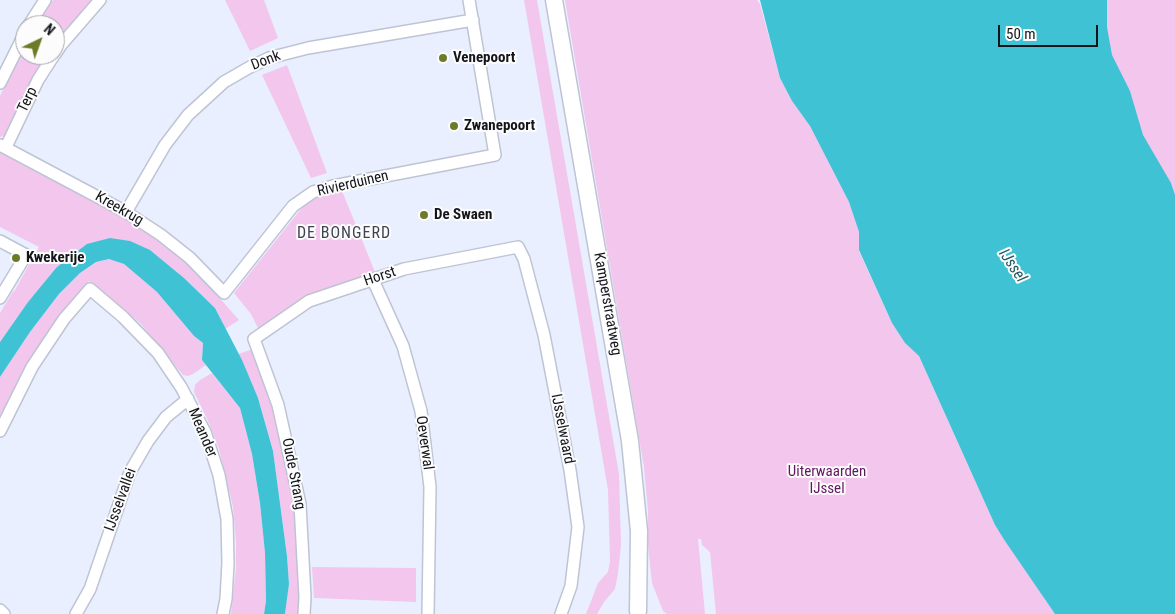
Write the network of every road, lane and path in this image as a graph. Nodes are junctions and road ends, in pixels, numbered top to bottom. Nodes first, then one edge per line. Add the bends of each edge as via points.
1 (45, 0) edge
2 (100, 0) edge
3 (469, 0) edge
4 (554, 0) edge
5 (35, 15) edge
6 (473, 20) junction
7 (65, 40) edge
8 (15, 53) edge
9 (48, 65) edge
10 (0, 83) edge
11 (3, 146) edge
12 (126, 212) junction
13 (0, 241) edge
14 (518, 246) joint
15 (373, 280) junction
16 (224, 293) joint
17 (0, 298) edge
18 (254, 339) joint
19 (188, 399) junction
20 (0, 431) edge
21 (0, 610) edge
22 (640, 613) edge
23 (4, 614) edge
24 (76, 614) edge
25 (223, 614) edge
26 (304, 614) edge
27 (428, 614) edge
28 (561, 614) edge

1 - 5 street
2 - 7 street, Terp
3 - 6 street
4 - 22 main road, Kamperstraatweg via 630,441 639,531
6 - 12 street, Donk via 308,48 269,58 250,67 224,82 188,115 165,145
6 - 16 street, Rivierduinen via 496,155 313,192 293,206
8 - 10 street
9 - 11 street, Terp
11 - 12 street, Kreekrug
12 - 16 street, Kreekrug via 190,258
13 - 17 street via 26,255
14 - 15 street, Horst via 404,269
14 - 28 street, IJsselwaard via 544,334 578,527 571,586
15 - 18 street, Horst via 309,301
15 - 27 street, Oeverwal via 403,346 420,412 430,487
18 - 26 street, Oude Strang via 278,405 300,504
19 - 20 street, Meander via 158,353 90,289 64,319 32,367
19 - 24 street, IJsselvallei via 166,417 130,472 90,589
19 - 25 street, Meander via 219,475 227,519 228,563
21 - 23 street

